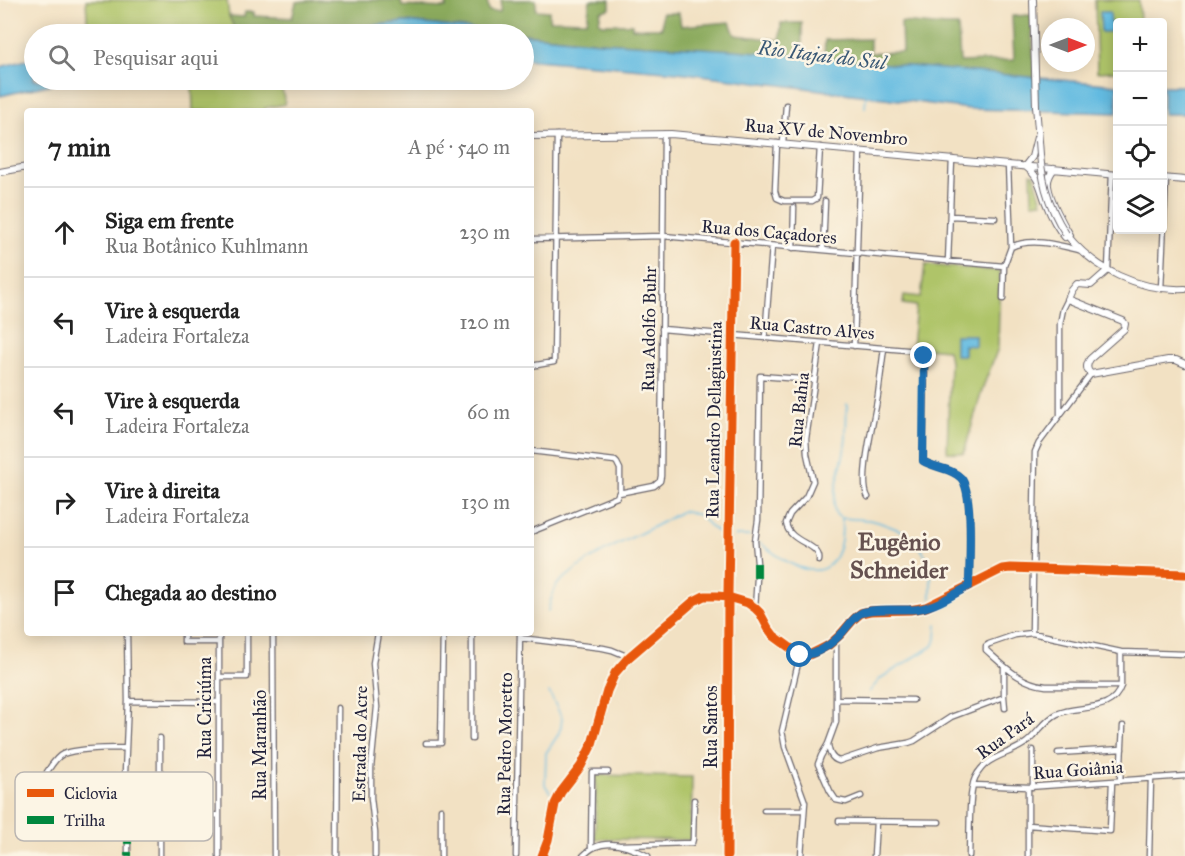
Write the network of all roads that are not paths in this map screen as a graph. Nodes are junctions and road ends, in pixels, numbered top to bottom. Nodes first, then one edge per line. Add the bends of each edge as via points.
1 (1033, 0) edge
2 (786, 105) dead end
3 (1039, 132) junction
4 (664, 134) junction
5 (556, 135) junction
6 (534, 136) edge
7 (780, 143) junction
8 (820, 147) junction
9 (860, 151) junction
10 (952, 159) junction
11 (1008, 164) junction
12 (1025, 166) junction
13 (24, 168) edge
14 (1054, 169) junction
15 (0, 172) edge
16 (1113, 175) edge
17 (1167, 179) edge
18 (1038, 180) junction
19 (1115, 180) edge
20 (1164, 180) edge
21 (1185, 180) edge
22 (1048, 186) junction
23 (1052, 196) junction
24 (825, 201) dead end
25 (794, 207) dead end
26 (1049, 211) junction
27 (950, 216) junction
28 (995, 218) dead end
29 (1064, 234) junction
30 (663, 236) junction
31 (555, 238) junction
32 (534, 239) edge
33 (734, 243) junction
34 (1058, 245) junction
35 (772, 246) junction
36 (1011, 247) junction
37 (792, 248) junction
38 (1078, 248) junction
39 (823, 250) junction
40 (857, 254) junction
41 (948, 262) junction
42 (1004, 266) junction
43 (1108, 270) junction
44 (1161, 289) junction
45 (1185, 290) edge
46 (1003, 299) dead end
47 (1068, 299) junction
48 (662, 329) junction
49 (732, 335) junction
50 (765, 338) junction
51 (820, 343) junction
52 (854, 346) junction
53 (884, 348) junction
54 (1185, 364) edge
55 (534, 365) edge
56 (1091, 374) junction
57 (814, 380) junction
58 (1060, 415) junction
59 (534, 451) edge
60 (620, 493) junction
61 (868, 497) dead end
62 (534, 531) edge
63 (819, 561) dead end
64 (757, 563) dead end
65 (1033, 569) junction
66 (1185, 574) edge
67 (757, 578) dead end
68 (969, 586) junction
69 (728, 597) junction
70 (755, 608) junction
71 (1032, 633) junction
72 (127, 636) edge
73 (184, 636) edge
74 (219, 636) edge
75 (247, 636) edge
76 (273, 636) edge
77 (378, 636) edge
78 (443, 636) edge
79 (472, 636) edge
80 (520, 636) edge
81 (526, 636) edge
82 (836, 639) junction
83 (219, 642) junction
84 (1121, 652) junction
85 (1185, 654) edge
86 (800, 655) junction
87 (629, 657) junction
88 (1004, 666) junction
89 (219, 677) junction
90 (1121, 686) junction
91 (1004, 697) junction
92 (836, 699) junction
93 (913, 700) dead end
94 (128, 701) junction
95 (219, 702) junction
96 (338, 708) dead end
97 (1005, 708) dead end
98 (1123, 726) dead end
99 (160, 738) dead end
100 (472, 739) dead end
101 (426, 743) dead end
102 (828, 744) junction
103 (126, 748) junction
104 (1122, 749) junction
105 (1033, 750) dead end
106 (1058, 753) dead end
107 (47, 772) dead end
108 (125, 772) edge
109 (160, 772) edge
110 (608, 772) dead end
111 (1185, 776) edge
112 (1151, 779) junction
113 (1120, 781) junction
114 (1112, 782) junction
115 (973, 785) junction
116 (1031, 787) junction
117 (861, 796) dead end
118 (694, 800) dead end
119 (441, 809) dead end
120 (764, 810) dead end
121 (804, 810) junction
122 (213, 815) edge
123 (219, 815) junction
124 (839, 821) dead end
125 (876, 822) junction
126 (939, 822) dead end
127 (1028, 825) junction
128 (621, 845) junction
129 (591, 849) junction
130 (219, 856) edge
131 (273, 856) edge
132 (337, 856) edge
133 (375, 856) edge
134 (441, 856) edge
135 (516, 856) edge
136 (542, 856) edge
137 (583, 856) edge
138 (648, 856) edge
139 (728, 856) edge
140 (801, 856) edge
141 (874, 856) edge
142 (969, 856) edge
143 (1028, 856) edge
144 (1149, 856) edge

1 - 3 main road
2 - 7 street
3 - 12 main road via 1032,158
3 - 29 main road, bridge via 1047,196
4 - 5 main road, Rua XV de Novembro
4 - 7 main road, Rua XV de Novembro
4 - 30 street, Rua Adolfo Buhr
5 - 6 main road, Rua XV de Novembro
5 - 31 street
7 - 8 main road, Rua XV de Novembro
7 - 8 street via 775,191 777,198 784,201 817,198
8 - 9 main road, Rua XV de Novembro
9 - 10 main road, Rua XV de Novembro
9 - 40 street
10 - 11 main road, Rua XV de Novembro
10 - 27 street
11 - 12 main road, Rua XV de Novembro
11 - 36 street
12 - 14 main road, Rua XV de Novembro
12 - 18 main road
13 - 15 main road
14 - 16 main road, Rua XV de Novembro
14 - 22 main road
17 - 21 main road
18 - 22 main road
18 - 26 main road
19 - 43 street
20 - 44 street
22 - 23 main road
23 - 26 main road
23 - 38 main road
24 - 39 street
25 - 37 street
26 - 29 main road
27 - 28 street
27 - 41 street
29 - 34 street
29 - 38 main road
30 - 31 street, Rua dos Caçadores
30 - 33 street, Rua dos Caçadores
30 - 48 street, Rua Adolfo Buhr
31 - 32 street, Rua dos Caçadores
31 - 55 street via 554,362
33 - 35 street, Rua dos Caçadores
33 - 49 street, Rua Leandro Dellagiustina
34 - 36 street via 1029,243
34 - 38 street
35 - 37 street, Rua dos Caçadores
35 - 50 street
36 - 42 street
37 - 39 street, Rua dos Caçadores
38 - 43 main road
39 - 40 street, Rua dos Caçadores
40 - 41 street, Rua dos Caçadores
40 - 52 street
41 - 42 street, Rua dos Caçadores
42 - 46 street
43 - 44 main road
43 - 47 main road via 1091,285 1077,284
44 - 45 main road
47 - 56 main road via 1125,324 1090,359 1087,369
47 - 58 street via 1059,330
48 - 49 street, Rua Castro Alves
48 - 60 street, Rua Adolfo Buhr via 660,481 654,486
49 - 50 street, Rua Castro Alves
49 - 69 street, Rua Leandro Dellagiustina
50 - 51 street, Rua Castro Alves
51 - 52 street, Rua Castro Alves
51 - 57 street, Rua Bahia
52 - 53 street, Rua Castro Alves
53 - 61 street via 868,449
53 - 68 street, Rua Castro Alves via 923,354 923,461 957,475 965,485 969,508
54 - 56 main road via 1160,360
56 - 58 street
57 - 63 street, Rua Bahia via 806,446 813,481 786,523 793,537 817,552
57 - 64 street via 760,376
58 - 65 street via 1035,452
59 - 60 street via 615,461 620,469
60 - 62 street
65 - 66 street
65 - 68 street via 1002,569
65 - 71 street
67 - 70 street
68 - 82 street via 926,607 861,613
69 - 70 street
69 - 87 street via 699,598
69 - 139 street, Rua Santos
70 - 86 street via 774,636
71 - 84 street
71 - 88 street via 986,646
72 - 94 street
73 - 83 street via 184,642
74 - 83 street, Rua Criciúma
75 - 89 street via 247,677
76 - 131 street, Rua Maranhão
77 - 133 street, Estrada do Acre via 373,663 377,706 371,768
78 - 101 street via 441,743
79 - 100 street
80 - 135 street, Rua Pedro Moretto
81 - 87 street via 603,648
82 - 86 street via 814,653
82 - 92 street
83 - 89 street, Rua Criciúma
84 - 85 street
84 - 90 street
86 - 121 street via 782,731 804,797
87 - 136 street via 611,682 585,759 558,799
88 - 90 street via 1040,686
88 - 91 street
89 - 95 street, Rua Criciúma
90 - 115 street, Rua Pará via 1105,704 1056,714 1026,743 989,762
91 - 97 street
91 - 102 street via 951,717 908,743 839,761 830,754
92 - 93 street
92 - 102 street via 836,722
94 - 95 street
94 - 103 street
95 - 123 street, Rua Criciúma
96 - 132 street
98 - 104 street
99 - 109 street
102 - 117 street via 818,764 833,796 846,802
103 - 107 street via 64,754
103 - 108 street
104 - 106 street
104 - 113 street
105 - 116 street
110 - 129 street via 592,772
111 - 112 street, Rua Goiânia
112 - 113 street, Rua Goiânia
112 - 144 street
113 - 114 street, Rua Goiânia
114 - 116 street, Rua Goiânia
114 - 127 street via 1110,831
115 - 116 street, Rua Goiânia
115 - 142 street, Rua Pará
116 - 127 street
118 - 128 street via 692,843
119 - 134 street
120 - 121 street
121 - 140 street
122 - 123 street
123 - 130 street, Rua Criciúma
124 - 125 street
125 - 126 street
125 - 141 street
127 - 143 street
128 - 129 street via 604,844
128 - 138 street
129 - 137 street

